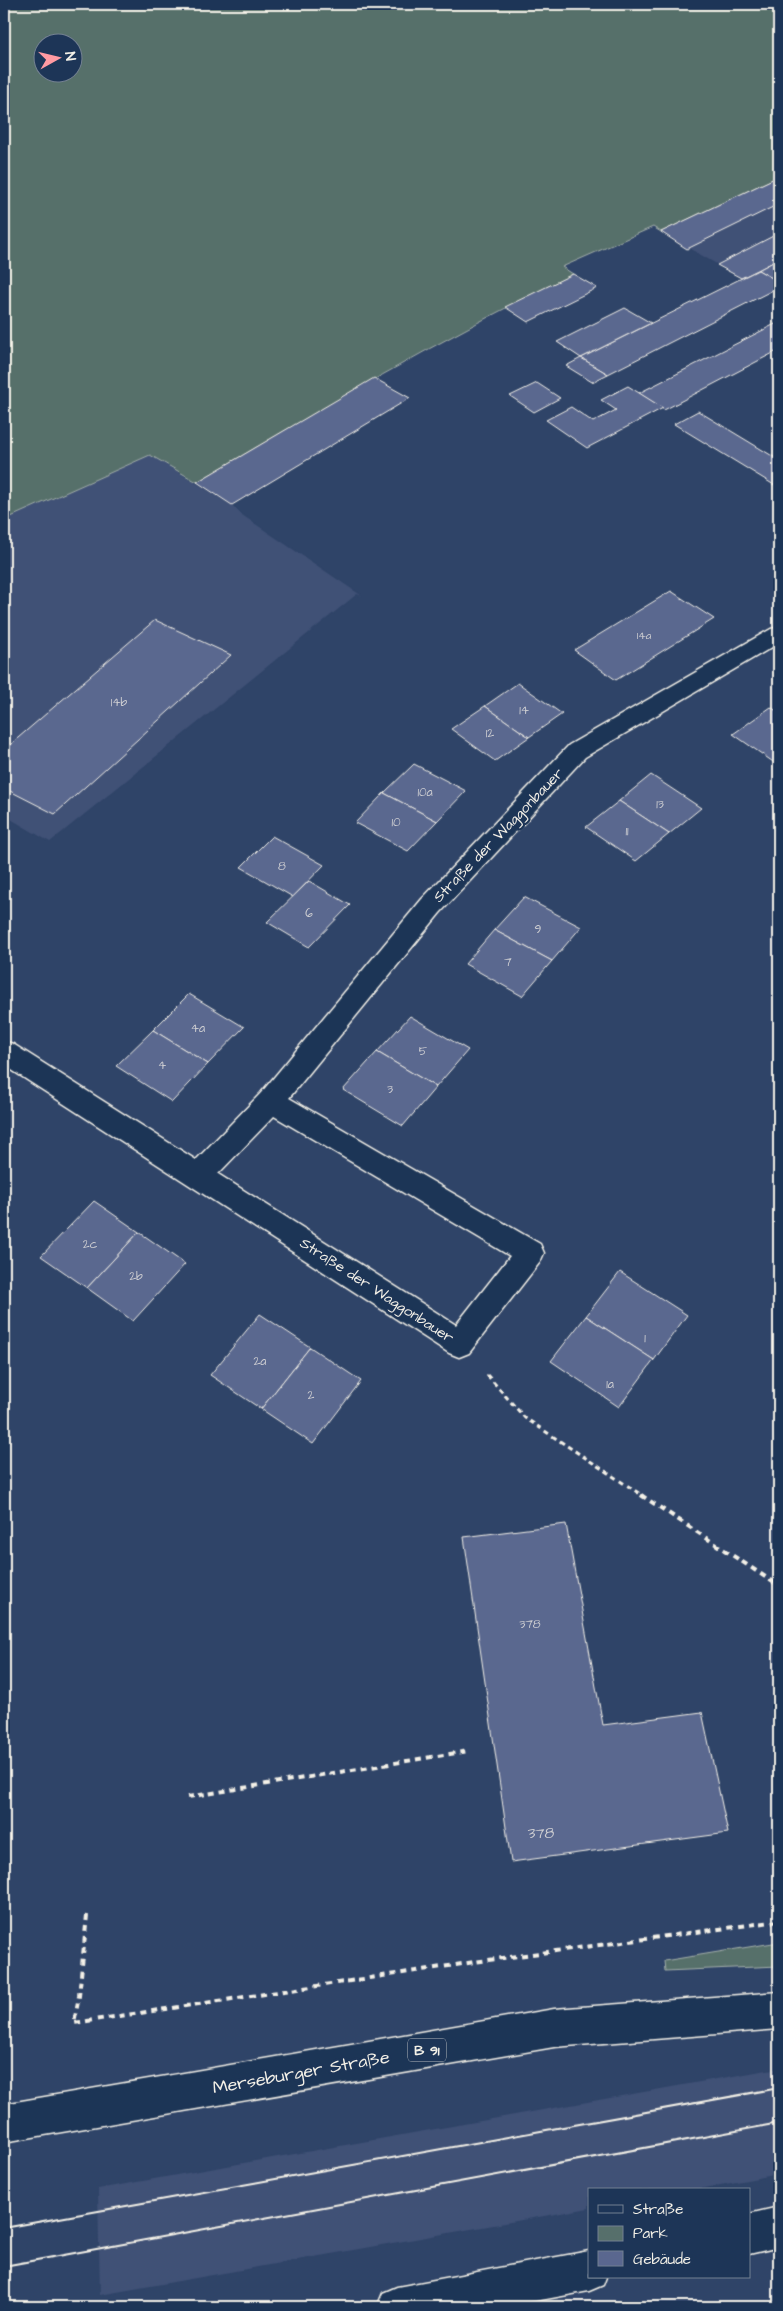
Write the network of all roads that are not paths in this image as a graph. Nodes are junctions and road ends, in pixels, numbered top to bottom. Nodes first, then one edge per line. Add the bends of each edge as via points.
1 (779, 634) edge
2 (4, 1052) edge
3 (271, 1101) junction
4 (199, 1175) junction
5 (779, 2010) edge
6 (4, 2123) edge
7 (779, 2227) edge
8 (750, 2234) edge
9 (588, 2271) edge
10 (397, 2307) edge

1 - 3 street, Straße der Waggonbauer via 578,751 431,906
2 - 4 street, Straße der Waggonbauer
3 - 4 street, Straße der Waggonbauer
3 - 4 street, Straße der Waggonbauer via 530,1253 459,1343
5 - 6 street, Merseburger Straße / B 91 via 554,2028
7 - 8 street
9 - 10 street

